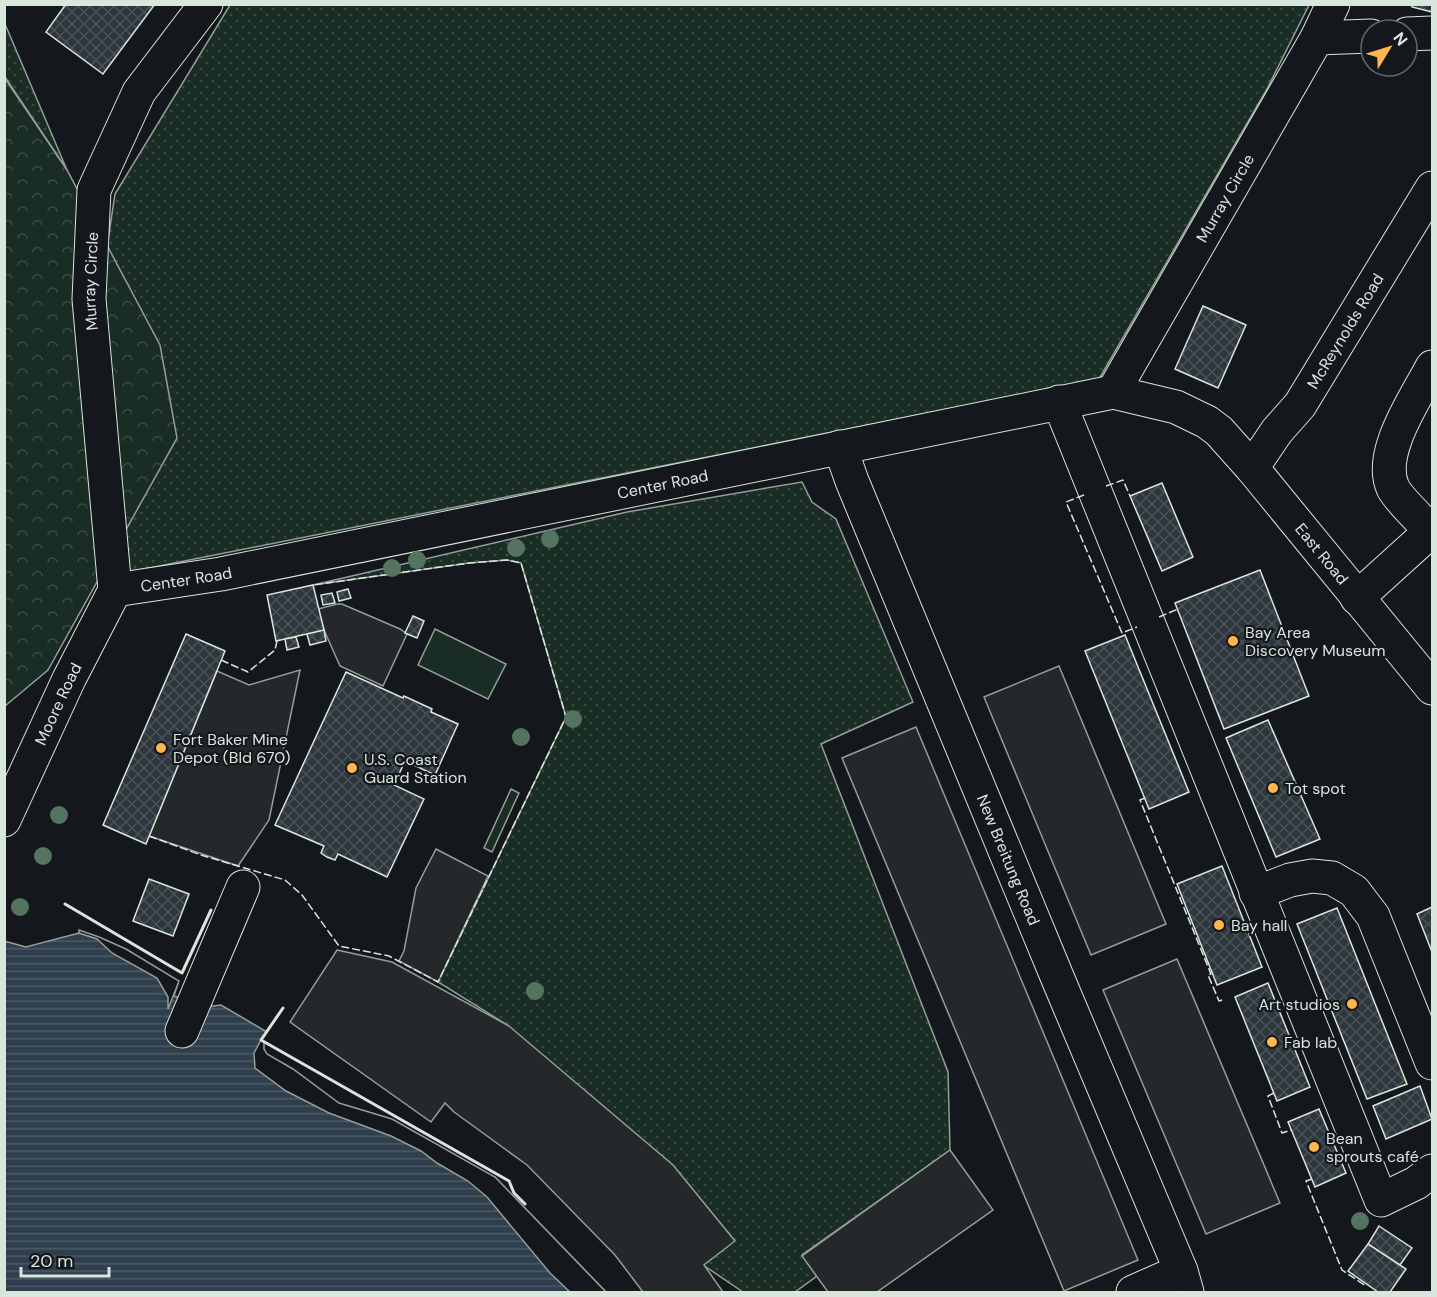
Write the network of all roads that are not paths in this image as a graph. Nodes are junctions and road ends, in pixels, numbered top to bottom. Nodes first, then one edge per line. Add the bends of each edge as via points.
1 (206, 4) edge
2 (1333, 4) edge
3 (1359, 36) edge
4 (1317, 38) junction
5 (1432, 188) edge
6 (1432, 367) edge
7 (1113, 392) junction
8 (1059, 402) junction
9 (1207, 422) joint
10 (840, 447) junction
11 (1252, 468) junction
12 (115, 590) junction
13 (1358, 598) junction
14 (1432, 688) edge
15 (4, 820) edge
16 (243, 887) dead end
17 (1256, 893) junction
18 (182, 1031) dead end
19 (1432, 1063) edge
20 (1432, 1171) edge
21 (1184, 1282) edge
22 (1132, 1293) edge

1 - 12 street, Murray Circle via 139,92 94,190 89,299
2 - 4 street, Murray Circle
3 - 4 street
4 - 7 street, Murray Circle
5 - 11 street, McReynolds Road via 1300,405
6 - 13 street via 1393,442 1389,466 1393,488 1431,531
7 - 8 street, Center Road
7 - 9 street, Center Road via 1159,402
8 - 10 street, Center Road
8 - 17 street
9 - 11 street, East Road
10 - 12 street, Center Road via 221,574
10 - 21 street, New Breitung Road
11 - 13 street, East Road
12 - 15 street, Moore Road
13 - 14 street, East Road
16 - 18 street
17 - 19 street via 1312,876 1332,878 1354,891 1373,916
17 - 20 street via 1381,1200
21 - 22 street

